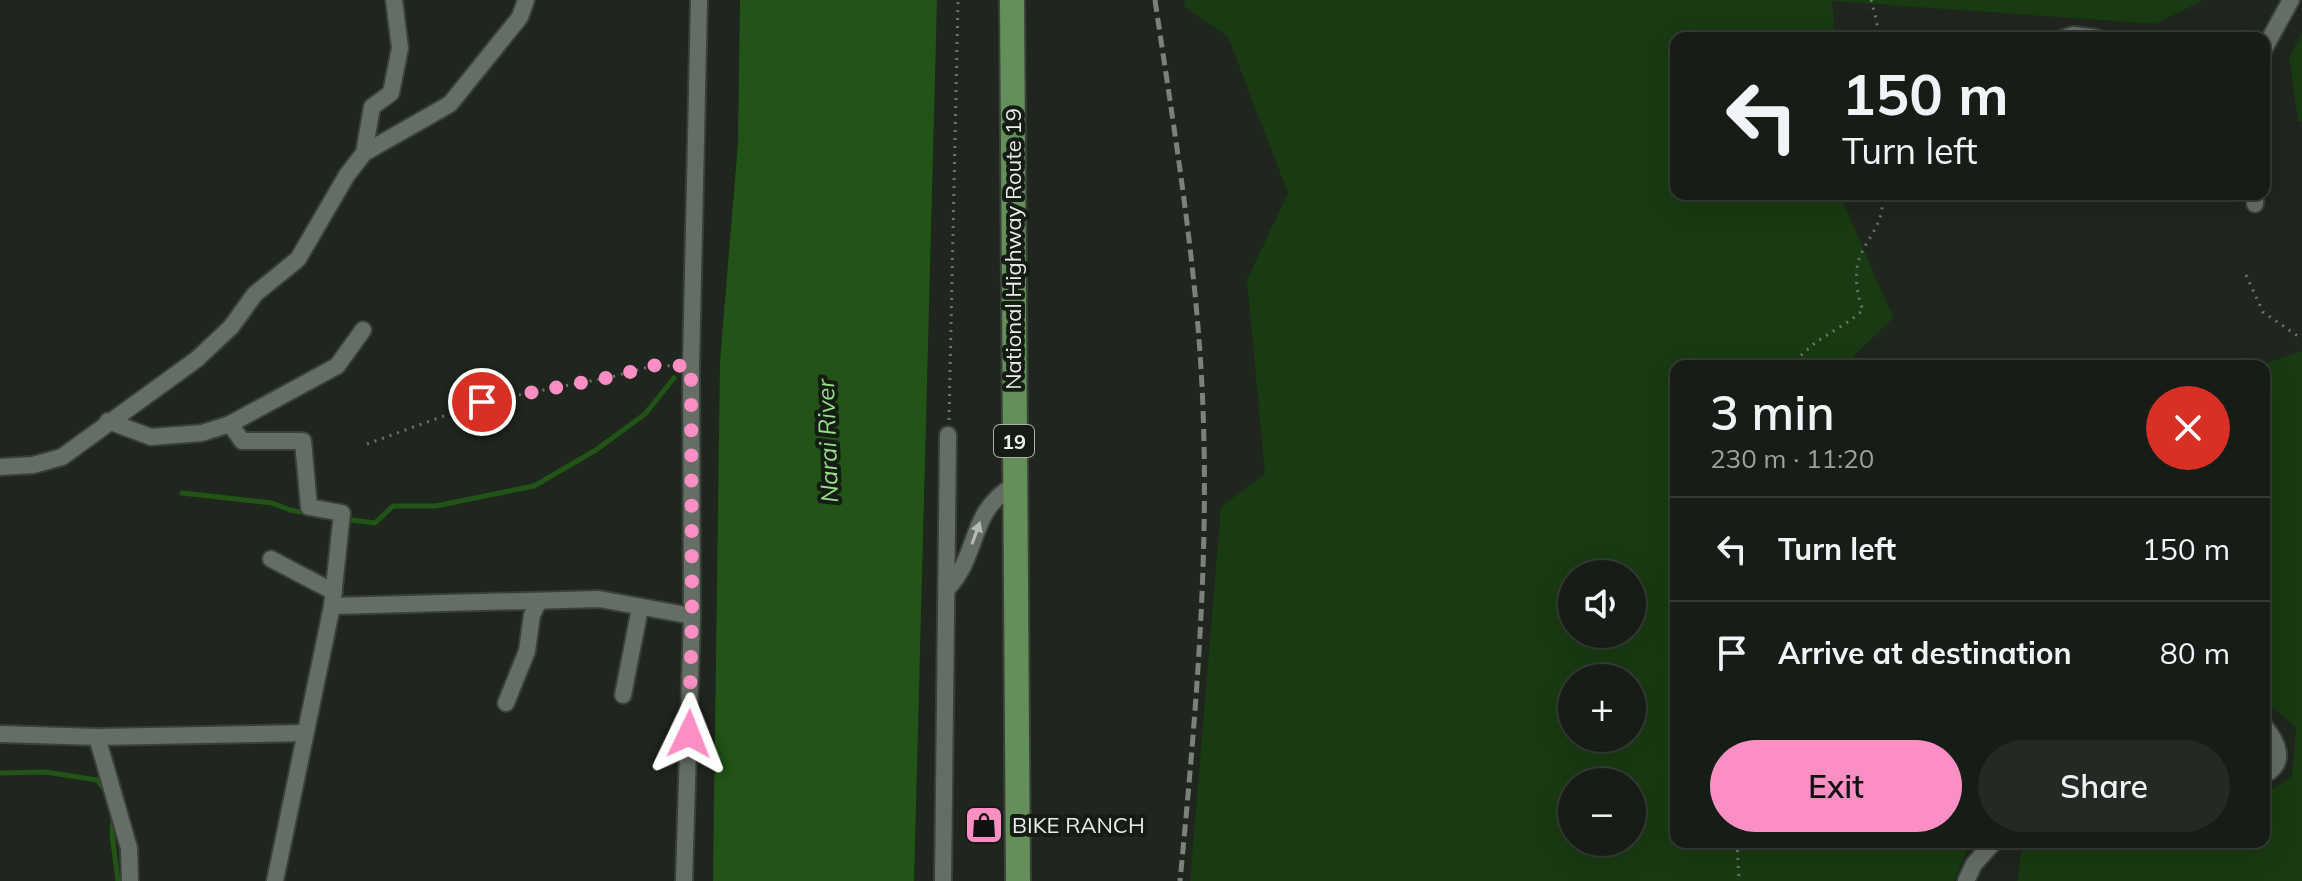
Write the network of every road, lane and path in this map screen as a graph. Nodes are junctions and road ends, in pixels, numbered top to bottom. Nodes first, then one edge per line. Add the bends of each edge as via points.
1 (394, 0) edge
2 (526, 0) edge
3 (699, 0) edge
4 (958, 0) edge
5 (1012, 0) edge
6 (1871, 0) edge
7 (2291, 0) edge
8 (1877, 32) edge
9 (2270, 38) edge
10 (364, 153) junction
11 (1881, 200) edge
12 (2246, 275) dead end
13 (363, 330) dead end
14 (2302, 339) edge
15 (1796, 360) edge
16 (691, 366) junction
17 (108, 421) junction
18 (230, 424) junction
19 (948, 435) joint
20 (367, 444) dead end
21 (0, 467) edge
22 (1014, 485) junction
23 (271, 559) dead end
24 (947, 589) junction
25 (333, 599) junction
26 (538, 603) junction
27 (640, 608) junction
28 (692, 616) junction
29 (623, 695) dead end
30 (506, 703) dead end
31 (305, 733) junction
32 (2270, 733) edge
33 (0, 734) edge
34 (97, 737) junction
35 (2270, 770) edge
36 (1737, 848) edge
37 (1989, 848) edge
38 (130, 881) edge
39 (139, 881) edge
40 (275, 881) edge
41 (684, 881) edge
42 (943, 881) edge
43 (1018, 881) edge
44 (1739, 881) edge
45 (1966, 881) edge

1 - 10 street via 400,48 391,93 372,107
2 - 10 street via 520,17 450,104
3 - 16 street
4 - 19 path
5 - 22 highway, National Highway Route 19 / 19
6 - 8 path
7 - 9 street
10 - 17 street via 298,259 255,294 231,327 197,359
11 - 15 path via 1879,224 1857,272 1863,310
12 - 14 path via 2263,312
13 - 18 street via 337,366
16 - 20 path via 656,365 482,402
16 - 28 street
17 - 18 street via 151,437 202,433
17 - 21 street via 62,457
18 - 25 street via 242,441 303,441 309,507 342,513
19 - 24 street
24 -> 22 street via 961,574 983,515 996,495
22 - 43 highway, National Highway Route 19 / 19
23 - 25 street
24 - 42 street
25 - 26 street
25 - 31 street
26 - 27 street via 599,599
26 - 30 street via 527,651
27 - 28 street
27 - 29 street
28 - 41 street
31 - 34 street
31 - 40 street
32 - 35 street via 2279,751 2278,763
33 - 34 street
34 - 38 street via 129,848
36 - 44 path
37 - 45 street
38 - 39 street

